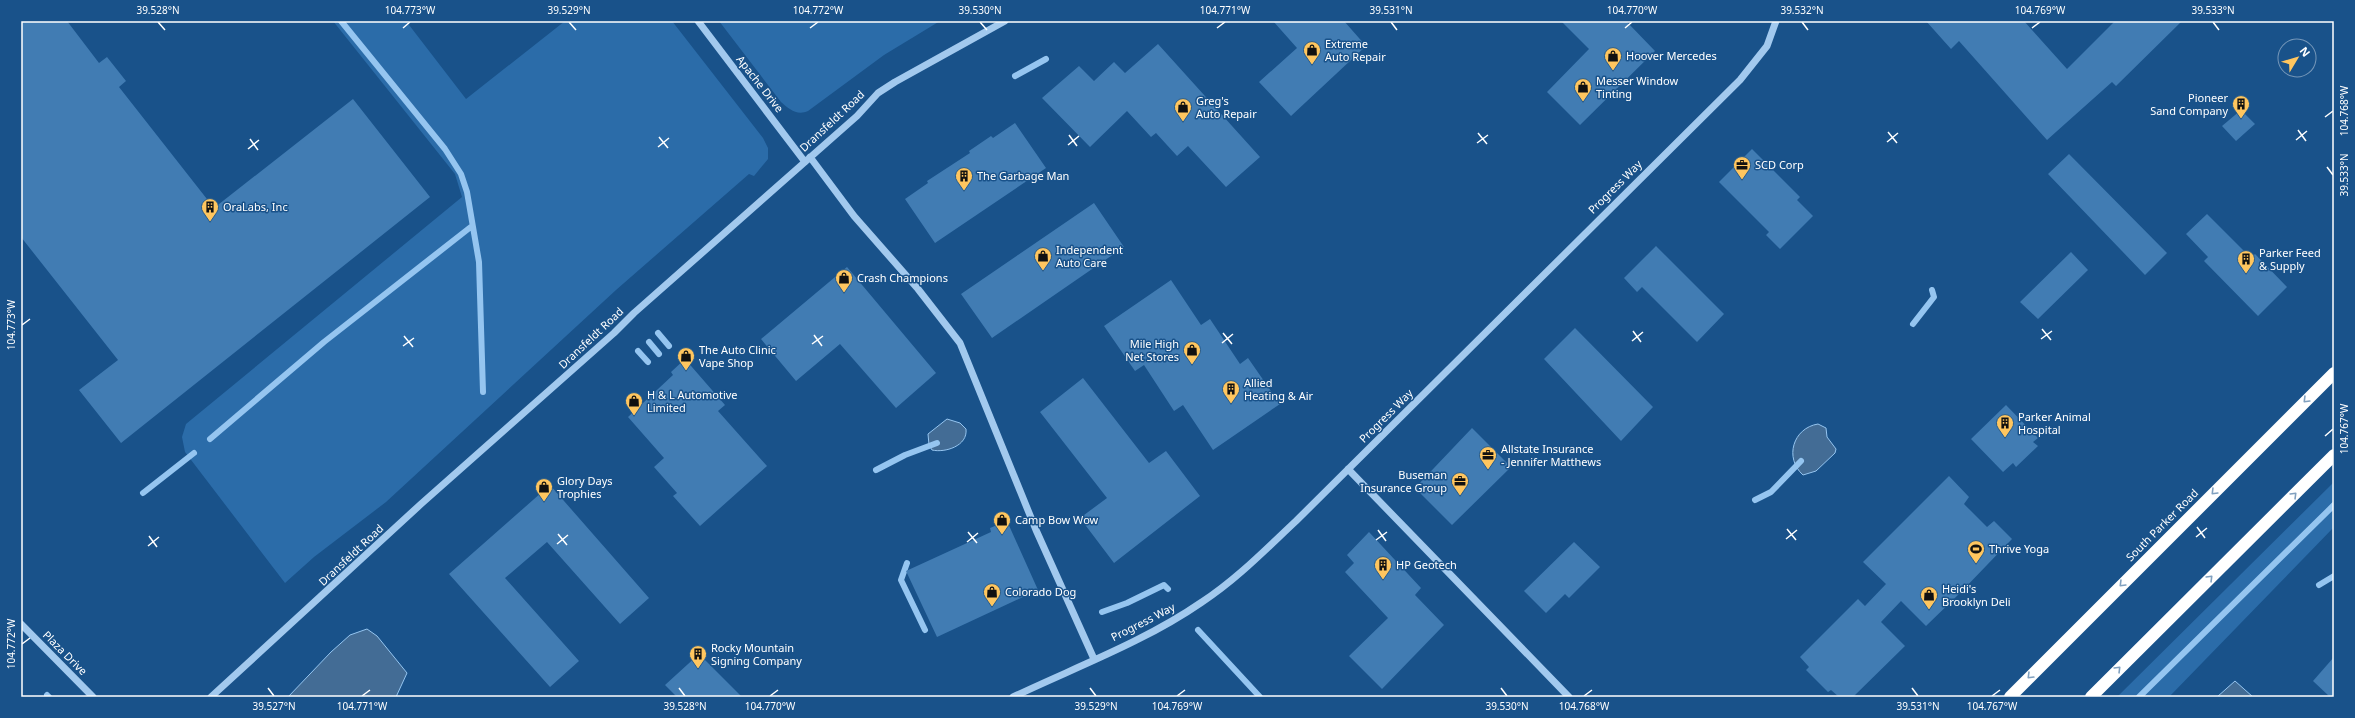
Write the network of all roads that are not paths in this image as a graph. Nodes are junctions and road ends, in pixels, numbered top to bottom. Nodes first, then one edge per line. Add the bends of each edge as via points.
1 (698, 21) edge
2 (1005, 21) edge
3 (1776, 21) edge
4 (807, 159) junction
5 (2334, 373) edge
6 (2334, 455) edge
7 (1348, 469) junction
8 (21, 624) edge
9 (1094, 659) junction
10 (1024, 695) edge
11 (93, 697) edge
12 (211, 697) edge
13 (1013, 697) edge
14 (1569, 697) edge
15 (2010, 697) edge
16 (2091, 697) edge

1 - 4 street, Apache Drive
2 - 4 street, Dransfeldt Road via 878,93
3 - 7 street, Progress Way via 1767,46 1730,89
4 - 9 street, Apache Drive via 918,289 960,343 1036,530
4 - 12 street, Dransfeldt Road via 421,504
5 -> 15 highway, South Parker Road
16 -> 6 highway
7 - 9 street, Progress Way via 1296,521 1223,587 1169,622
7 - 14 street
8 - 11 street, Plaza Drive
9 - 10 street, Progress Way
10 - 13 street, Progress Way

